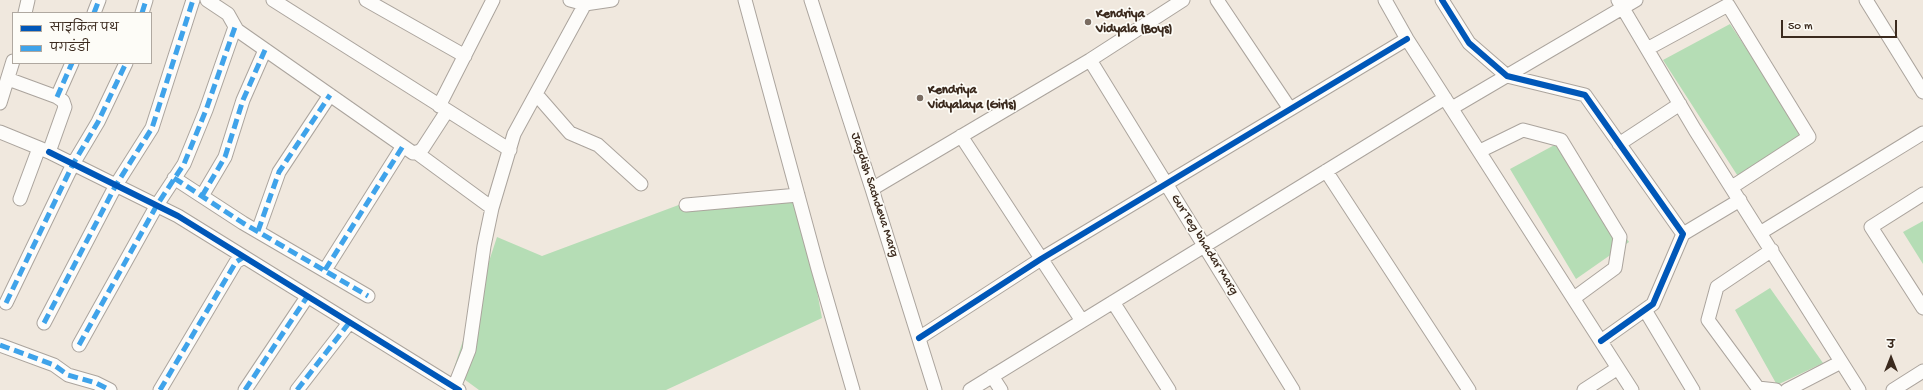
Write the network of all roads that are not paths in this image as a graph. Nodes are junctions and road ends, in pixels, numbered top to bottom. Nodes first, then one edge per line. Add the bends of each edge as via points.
1 (28, 0) edge
2 (99, 0) edge
3 (146, 0) edge
4 (193, 0) edge
5 (206, 0) edge
6 (273, 0) edge
7 (366, 0) edge
8 (493, 0) edge
9 (570, 0) edge
10 (612, 0) edge
11 (745, 0) edge
12 (811, 0) edge
13 (1184, 0) edge
14 (1217, 0) edge
15 (1385, 0) edge
16 (1442, 0) edge
17 (1636, 0) edge
18 (1866, 0) edge
19 (585, 4) junction
20 (1620, 4) edge
21 (25, 12) edge
22 (94, 12) edge
23 (142, 12) edge
24 (235, 28) junction
25 (1407, 39) junction
26 (1647, 49) junction
27 (265, 50) junction
28 (465, 56) junction
29 (1090, 60) junction
30 (12, 64) edge
31 (72, 64) edge
32 (126, 64) edge
33 (1507, 76) junction
34 (8, 79) junction
35 (1923, 92) edge
36 (536, 94) junction
37 (330, 95) junction
38 (57, 97) junction
39 (0, 103) edge
40 (1449, 103) junction
41 (1680, 104) junction
42 (443, 108) junction
43 (1290, 109) junction
44 (0, 132) edge
45 (1923, 134) edge
46 (961, 136) junction
47 (1619, 144) junction
48 (403, 146) junction
49 (44, 150) junction
50 (510, 150) junction
51 (1480, 151) junction
52 (417, 153) junction
53 (72, 164) junction
54 (1326, 171) junction
55 (174, 178) junction
56 (1166, 183) junction
57 (641, 184) dead end
58 (116, 185) junction
59 (1732, 187) junction
60 (872, 188) junction
61 (1923, 194) edge
62 (798, 195) junction
63 (202, 196) junction
64 (20, 199) dead end
65 (1740, 200) junction
66 (156, 205) junction
67 (686, 205) dead end
68 (492, 208) junction
69 (258, 231) junction
70 (1760, 233) junction
71 (1683, 234) junction
72 (1204, 246) junction
73 (1772, 250) junction
74 (244, 257) junction
75 (1041, 259) junction
76 (325, 270) junction
77 (368, 296) dead end
78 (307, 297) junction
79 (1574, 298) junction
80 (1113, 302) junction
81 (6, 304) dead end
82 (1923, 308) edge
83 (1645, 310) junction
84 (1082, 321) junction
85 (44, 323) dead end
86 (349, 323) junction
87 (919, 338) junction
88 (1601, 341) junction
89 (0, 345) edge
90 (79, 346) dead end
91 (1841, 362) junction
92 (1618, 368) junction
93 (1923, 371) edge
94 (992, 376) junction
95 (455, 389) edge
96 (110, 390) edge
97 (160, 390) edge
98 (245, 390) edge
99 (297, 390) edge
100 (853, 390) edge
101 (935, 390) edge
102 (970, 390) edge
103 (1001, 390) edge
104 (1169, 390) edge
105 (1293, 390) edge
106 (1469, 390) edge
107 (1584, 390) edge
108 (1632, 390) edge
109 (1693, 390) edge
110 (1776, 390) edge
111 (1787, 390) edge
112 (1859, 390) edge
113 (1893, 390) edge

1 - 21 street
2 - 22 street
3 - 23 street
4 - 58 street via 152,128
5 - 24 street via 228,14
6 - 42 street
7 - 28 street
8 - 28 street
9 - 19 street
10 - 19 street
11 - 62 street
12 - 60 street, Jagdish Sachdeva Marg
13 - 29 street
14 - 43 street
15 - 25 street
16 - 33 street via 1469,43
17 - 20 street
18 - 35 street
19 - 36 street
20 - 26 street
20 - 33 street
24 - 27 street
24 - 55 street via 206,110 184,164
25 - 40 street
25 - 43 street
26 - 41 street
26 - 59 street via 1728,5 1810,137
27 - 37 street
27 - 63 street via 243,100 225,157
28 - 42 street
29 - 46 street
29 - 56 street, Gur Teg bhadar Marg
30 - 34 street
31 - 38 street
32 - 53 street via 98,122
33 - 40 street
33 - 47 street via 1585,95
34 - 38 street
34 - 39 street
36 - 50 street via 514,134
36 - 57 street via 570,133 598,145
37 - 48 street
37 - 69 street via 279,172
38 - 49 street via 63,101 65,107
40 - 51 street
40 - 54 street
41 - 47 street
41 - 59 street
42 - 50 street
42 - 52 street via 424,148
43 - 56 street
44 - 49 street
45 - 70 street
46 - 60 street
46 - 75 street
47 - 71 street
48 - 52 street
48 - 76 street
49 - 53 street
49 - 64 street
50 - 68 street
51 - 79 street
51 - 79 street via 1523,130 1561,140 1620,237 1616,268
52 - 68 street
53 - 58 street
53 - 81 street
54 - 72 street
54 - 106 street
55 - 63 street
55 - 66 street
56 - 72 street, Gur Teg bhadar Marg
56 - 75 street
58 - 66 street
58 - 85 street
59 - 65 street
60 - 87 street, Jagdish Sachdeva Marg
61 - 82 street via 1871,227
62 - 67 street
62 - 100 street
63 - 69 street
65 - 70 street
65 - 71 street
66 - 74 street
66 - 90 street
68 - 95 street via 469,350
69 - 76 street
70 - 73 street
71 - 83 street via 1653,304
72 - 80 street
72 - 105 street, Gur Teg bhadar Marg
73 - 91 street
73 - 110 street via 1717,287 1708,320 1758,388
74 - 78 street
74 - 97 street via 236,262
75 - 84 street
75 - 87 street
76 - 77 street
78 - 86 street
78 - 98 street
79 - 88 street
80 - 84 street
80 - 104 street
83 - 88 street
83 - 109 street
84 - 94 street
86 - 95 street
86 - 99 street
87 - 101 street, Jagdish Sachdeva Marg
88 - 92 street
89 - 96 street via 54,365 68,375
91 - 111 street
91 - 112 street
92 - 107 street
92 - 108 street
93 - 113 street
94 - 102 street
94 - 103 street

